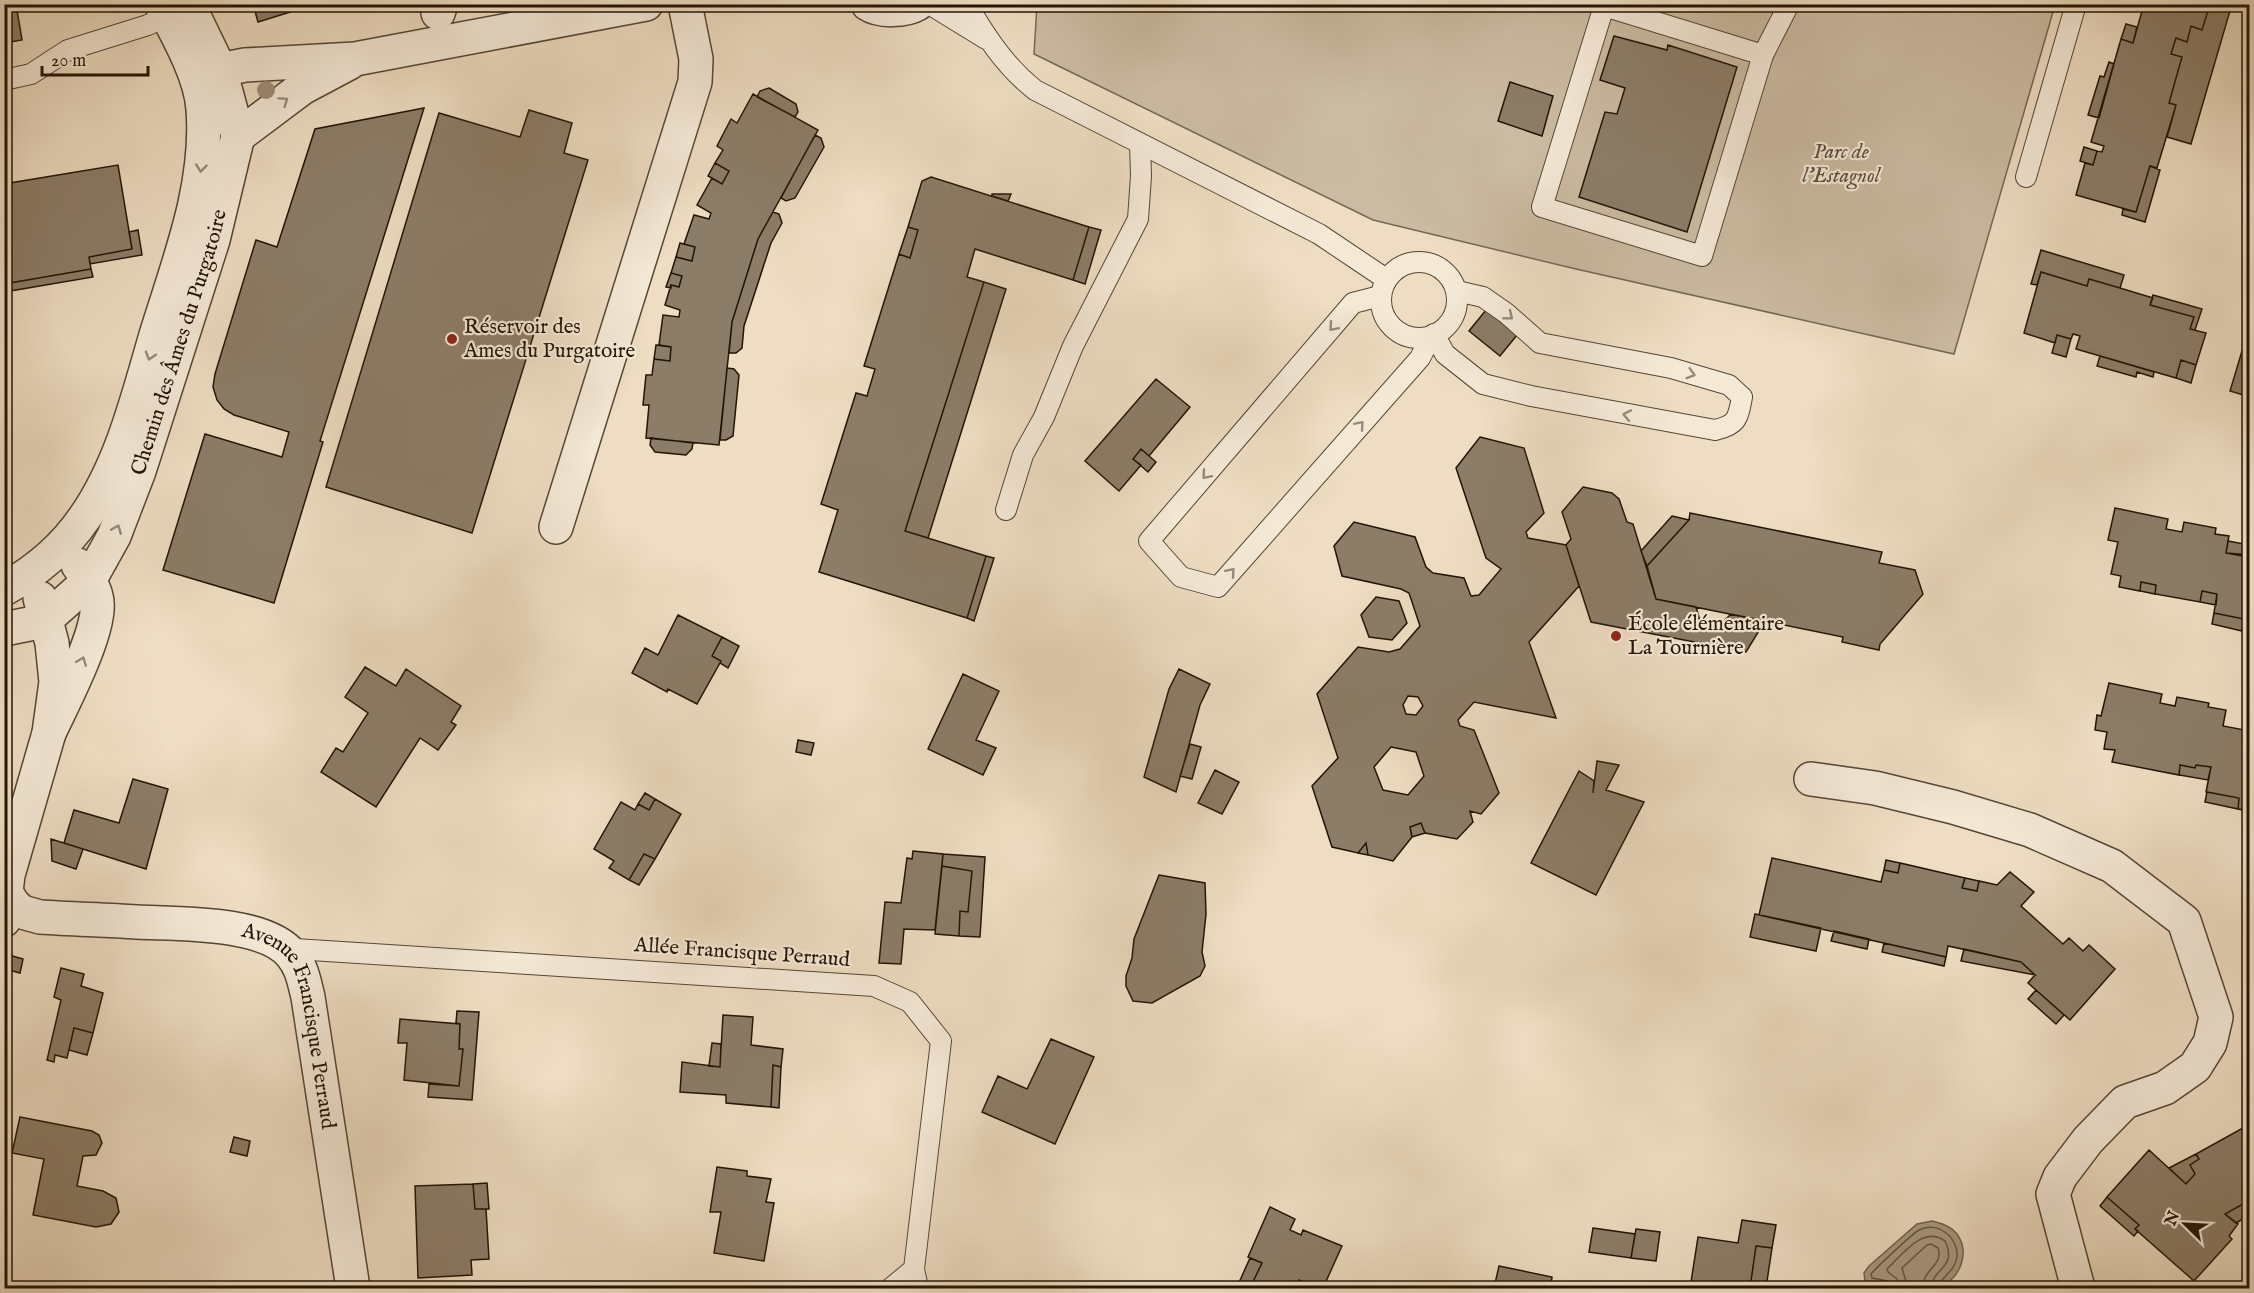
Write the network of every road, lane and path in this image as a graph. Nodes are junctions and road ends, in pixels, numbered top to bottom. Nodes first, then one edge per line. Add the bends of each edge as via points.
1 (646, 4) edge
2 (685, 4) edge
3 (868, 4) edge
4 (917, 4) edge
5 (929, 4) edge
6 (967, 4) edge
7 (1789, 4) edge
8 (2076, 4) edge
9 (176, 7) edge
10 (439, 9) edge
11 (988, 40) junction
12 (430, 45) junction
13 (1763, 55) junction
14 (355, 59) junction
15 (220, 70) junction
16 (4, 80) edge
17 (202, 103) junction
18 (238, 136) junction
19 (1140, 143) junction
20 (2026, 177) dead end
21 (1383, 288) junction
22 (1457, 291) junction
23 (1433, 335) junction
24 (1006, 510) dead end
25 (556, 527) dead end
26 (55, 554) junction
27 (89, 580) junction
28 (4, 589) edge
29 (44, 621) junction
30 (4, 630) edge
31 (49, 733) junction
32 (1811, 779) dead end
33 (9, 912) edge
34 (290, 953) junction
35 (914, 1269) junction
36 (353, 1288) edge
37 (891, 1288) edge
38 (918, 1288) edge
39 (2078, 1288) edge

1 - 12 street
2 - 25 street via 696,59 695,82
3 - 4 street via 874,8 909,9
5 - 11 lane
6 - 11 lane
7 - 13 lane
8 - 20 lane
9 - 15 street, Chemin des Âmes du Purgatoire
9 - 16 lane via 148,25 68,50 31,74
9 - 17 street, Chemin des Âmes du Purgatoire
10 - 12 lane
11 - 19 lane via 1035,90
12 - 14 street
13 - 13 lane via 1604,6 1542,207 1702,256
14 - 15 street
18 -> 14 street via 302,88
15 - 17 street via 207,82
15 - 18 street, Chemin des Âmes du Purgatoire
17 - 18 street via 218,131
17 -> 26 street, Chemin des Âmes du Purgatoire via 201,175 137,398 111,471 86,516
27 -> 18 street, Chemin des Âmes du Purgatoire via 114,537 139,471 213,240
19 - 21 lane via 1318,234
19 - 24 lane via 1138,219 1023,454
21 - 22 lane via 1399,266 1415,261 1441,268
21 - 23 lane via 1381,309 1396,331 1412,338
21 -> 23 lane via 1353,303 1149,541 1181,577 1218,587 1420,358
22 - 23 lane via 1457,308 1450,323
22 -> 23 lane via 1483,297 1540,343 1671,368 1729,385 1742,397 1738,416 1729,427 1715,430 1483,384 1445,354
26 - 27 street via 71,557
26 - 28 street, Chemin des Âmes du Purgatoire
26 - 29 street via 37,587
27 - 29 street, Chemin des Âmes du Purgatoire
31 -> 27 street via 96,623 97,602
29 - 30 street, Chemin des Âmes du Purgatoire
29 - 31 street via 52,643 56,682
31 - 33 street via 8,875
32 - 39 street via 1886,791 2030,830 2112,866 2184,921 2216,1017 2210,1043 2195,1067 2165,1088 2125,1102 2060,1176 2053,1194
33 - 34 street, Avenue Francisque Perraud via 221,926 260,935
34 - 35 lane, Allée Francisque Perraud via 295,948 874,986 910,1002 941,1041
34 - 36 street, Avenue Francisque Perraud via 302,970 308,997
35 - 37 lane
35 - 38 lane, Allée Francisque Perraud

